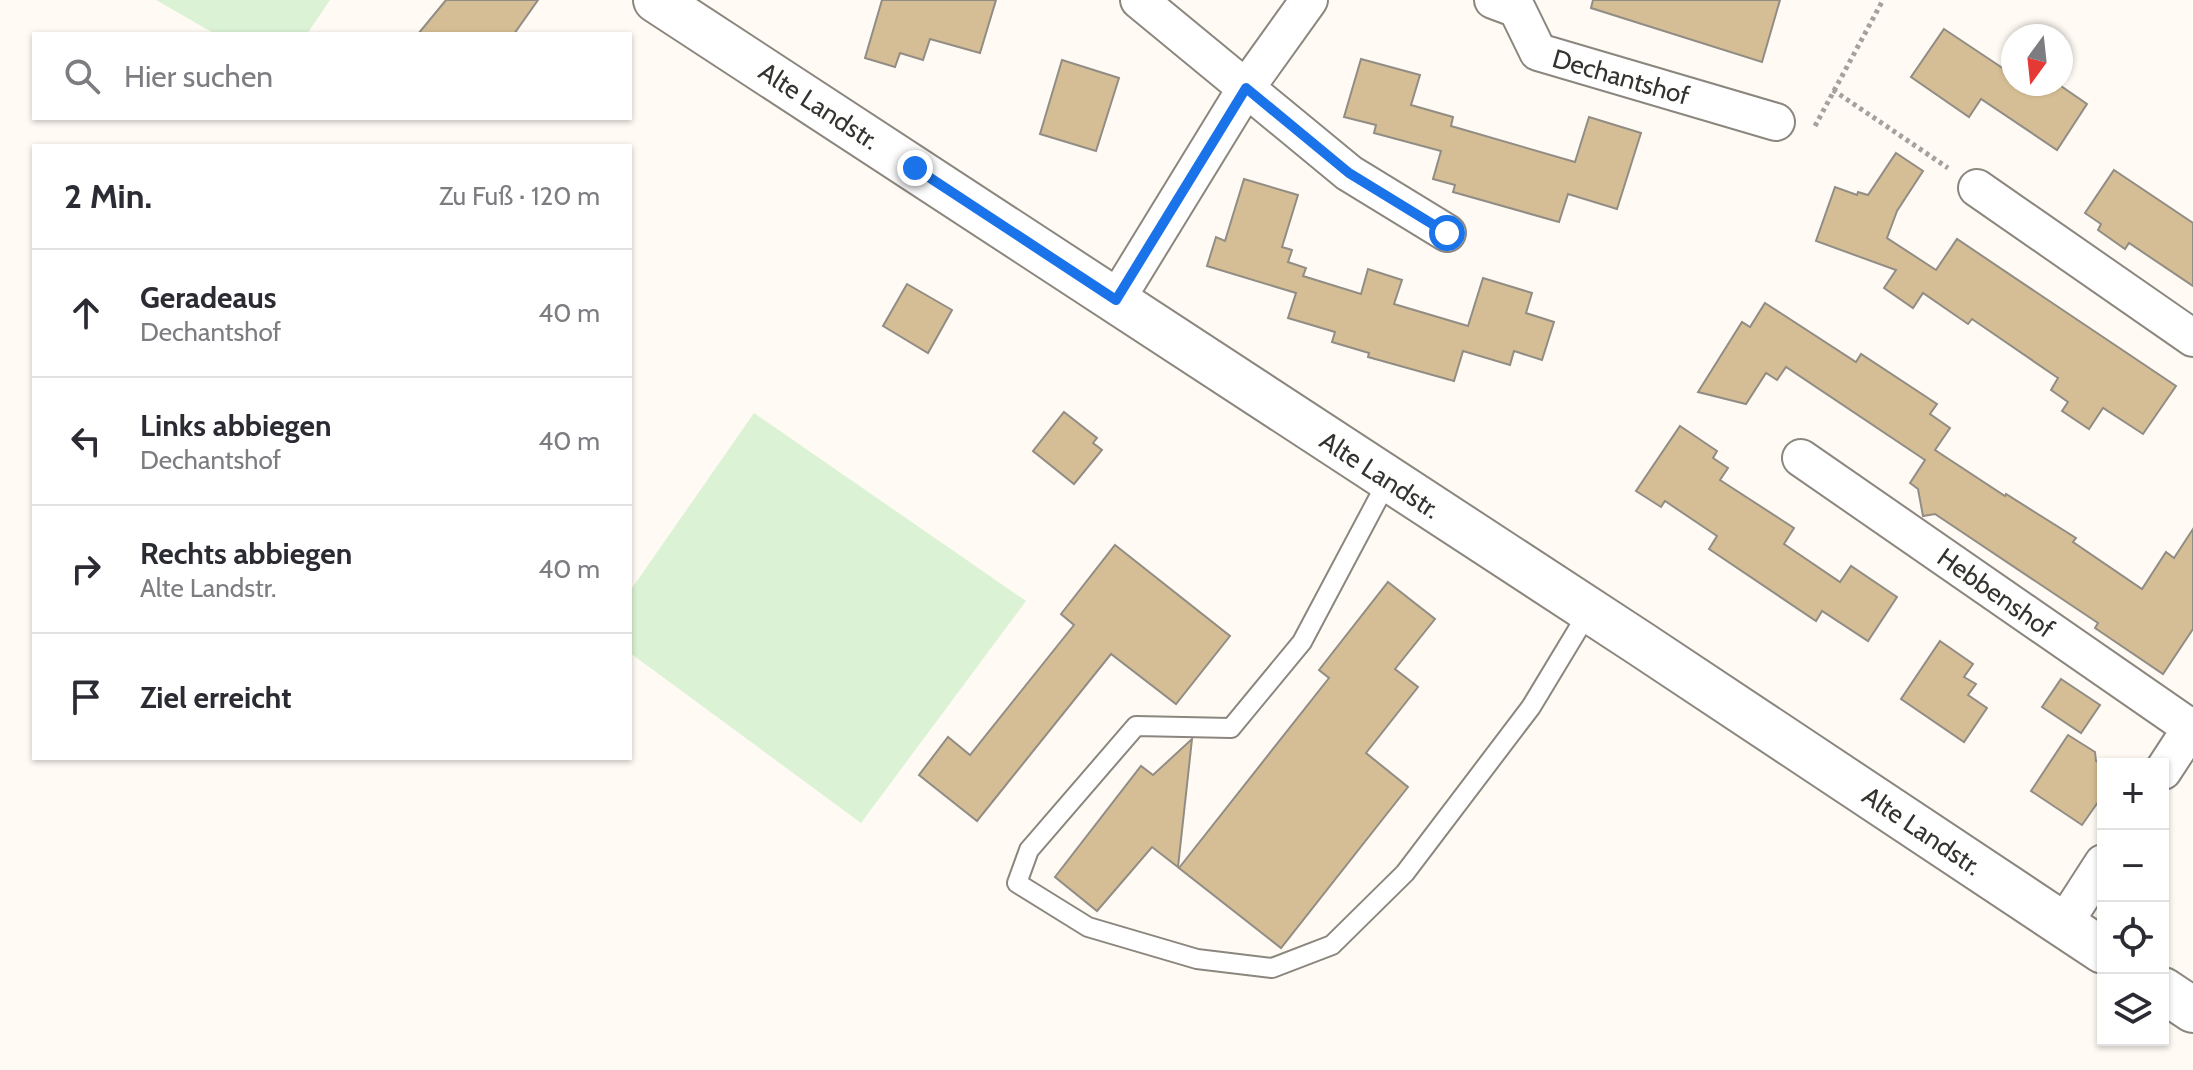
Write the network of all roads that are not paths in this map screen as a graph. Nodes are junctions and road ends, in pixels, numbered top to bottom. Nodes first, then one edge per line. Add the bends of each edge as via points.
1 (656, 0) edge
2 (1139, 0) edge
3 (1309, 0) edge
4 (1493, 0) edge
5 (1246, 88) junction
6 (1776, 122) road end
7 (1977, 188) road end
8 (1447, 233) dead end
9 (1116, 300) junction
10 (2193, 338) edge
11 (1801, 458) dead end
12 (1388, 480) junction
13 (1589, 611) junction
14 (2192, 726) edge
15 (2169, 762) edge
16 (2097, 872) edge
17 (2063, 925) junction
18 (2097, 947) edge
19 (2169, 994) edge
20 (2193, 1010) edge

1 - 9 street, Alte Landstr.
2 - 5 street
3 - 5 street
4 - 6 street, Dechantshof via 1517,9 1538,52
5 - 8 street via 1349,173
5 - 9 street
7 - 10 street
9 - 12 street, Alte Landstr.
11 - 14 street, Hebbenshof
12 - 13 street, Alte Landstr.
12 - 13 lane via 1302,642 1231,728 1136,726 1029,850 1017,883 1088,927 1197,959 1272,968 1332,945 1405,873 1531,707
13 - 17 street, Alte Landstr.
14 - 15 street, Hebbenshof
16 - 17 street
17 - 18 street, Alte Landstr.
19 - 20 street

